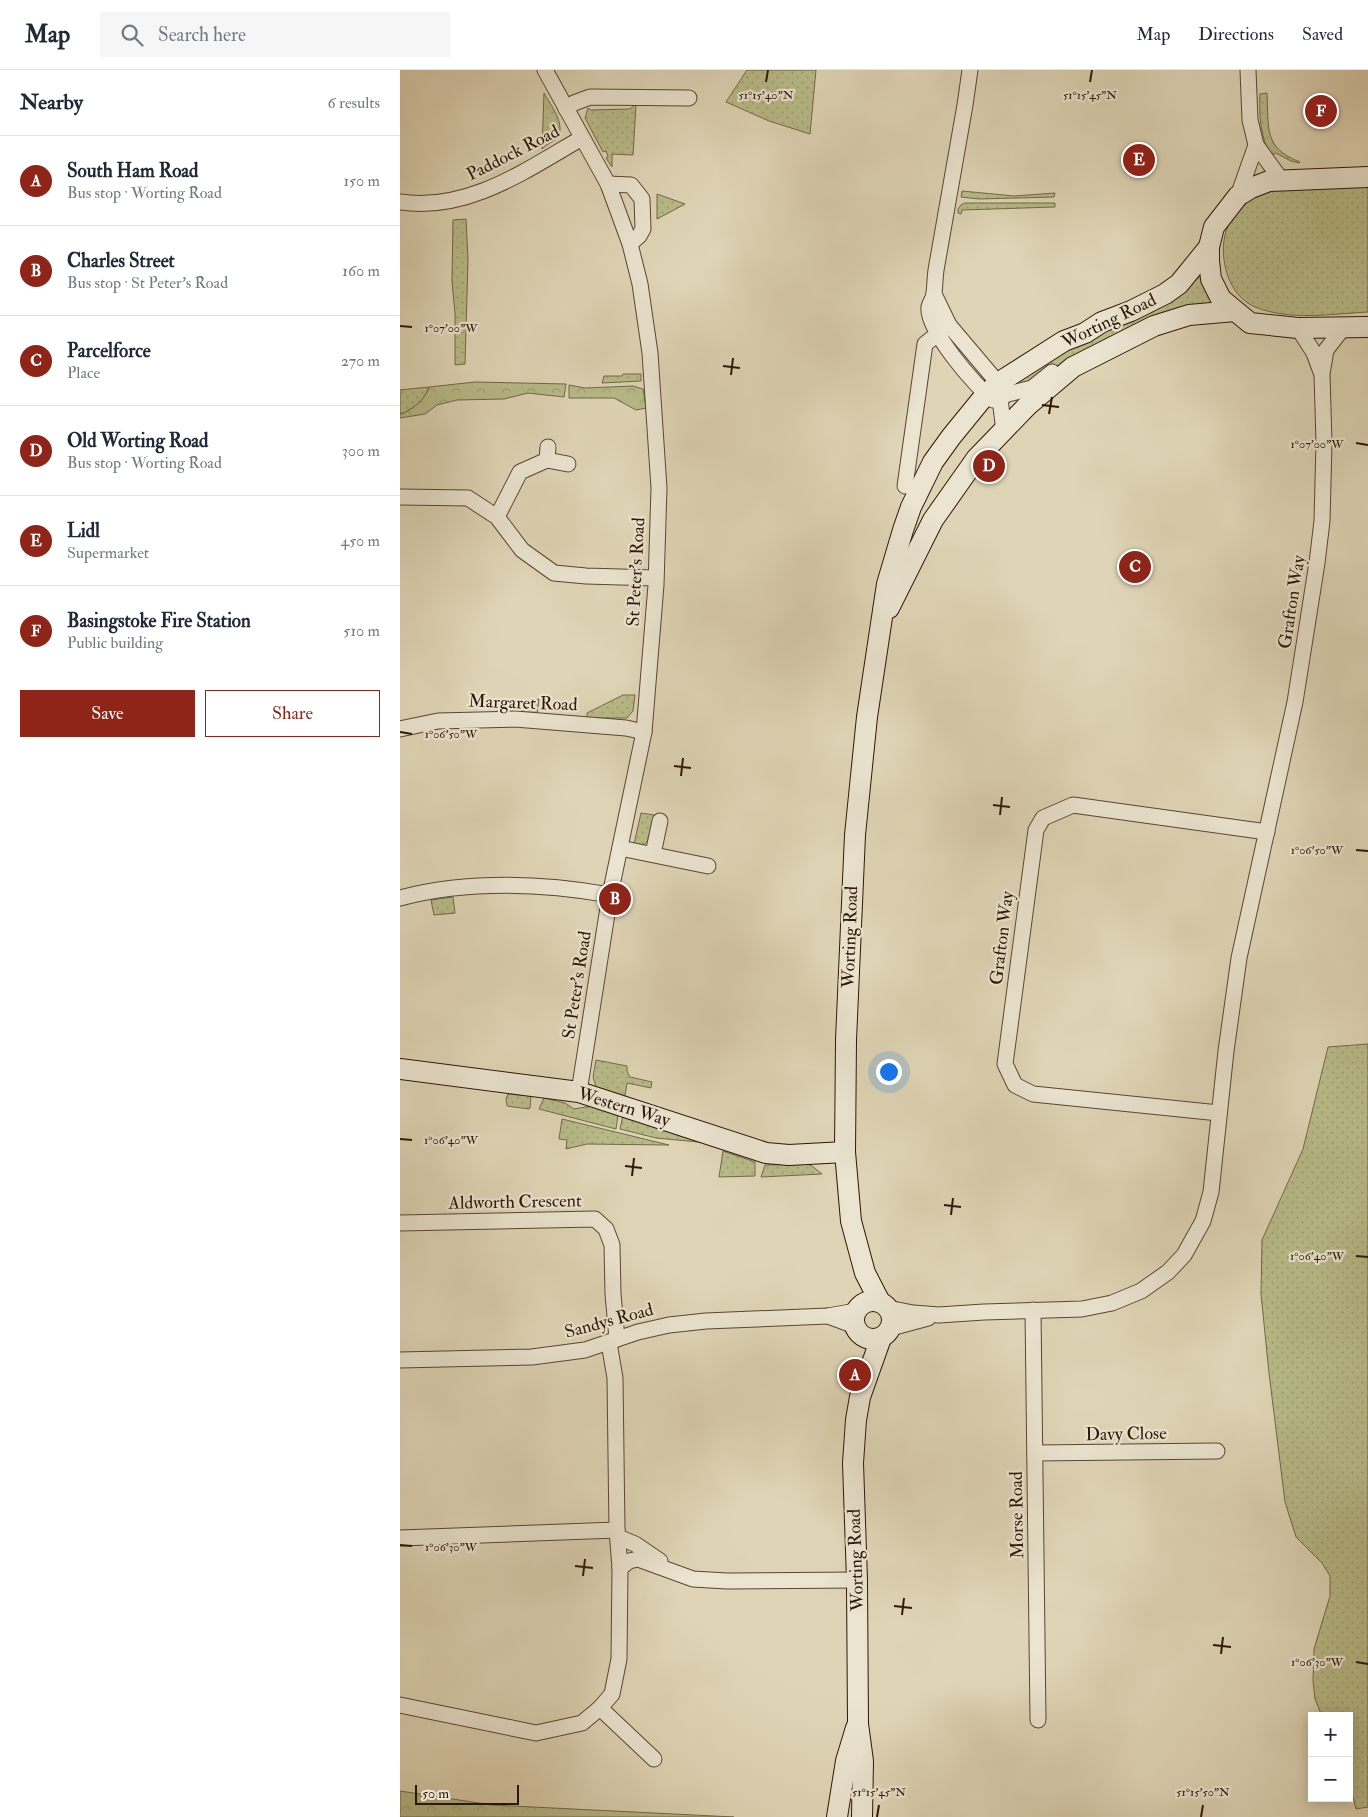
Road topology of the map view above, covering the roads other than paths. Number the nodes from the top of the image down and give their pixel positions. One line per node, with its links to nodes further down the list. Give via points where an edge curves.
1 (545, 70): 5 (street, St Peter's Road)
2 (970, 70): 19 (street, via 936,270 934,294)
3 (1248, 70): 7 (street, via 1250,120)
4 (690, 98): 5 (street, via 590,98)
5 (566, 109): 6 (street, St Peter's Road)
6 (582, 138): 10 (street, St Peter's Road); 12 (street, Paddock Road, via 484,192 433,203)
7 (1256, 145): 9 (street); 11 (street)
8 (1364, 175): 9 (street)
9 (1282, 181): 11 (street, via 1269,181)
10 (608, 184): 13 (street, St Peter's Road); 13 (street, via 631,185 642,199 643,229)
11 (1238, 196): 14 (street, via 1214,227)
12 (400, 202)
13 (630, 244): 28 (street, St Peter's Road, via 640,284 653,383 659,488)
14 (1209, 247): 15 (street, via 1211,279 1221,299); 22 (street, Worting Road, via 1179,284 1165,294 1064,341)
15 (1235, 311): 18 (street, via 1250,323); 20 (street, Worting Road, via 1188,315 1154,326)
16 (1344, 327): 17 (street); 18 (street); 21 (street, Grafton Way, via 1326,350)
17 (1368, 327)
18 (1298, 328): 21 (street, Grafton Way, via 1314,353)
19 (944, 329): 22 (street, via 968,376); 25 (street, via 926,344)
20 (1073, 367): 22 (street, Worting Road, via 1056,369 1032,388 1008,394); 23 (street, Worting Road)
21 (1322, 374): 33 (street, Grafton Way, via 1322,521 1317,563 1295,702)
22 (994, 392): 23 (street, via 1004,423); 29 (street, Worting Road, via 938,455 911,507 887,584)
23 (1003, 431): 29 (street, Worting Road, via 976,459 942,507)
24 (568, 464): 27 (street, via 547,453 520,472)
25 (905, 486)
26 (400, 497): 27 (street, via 468,498)
27 (497, 517): 28 (street, via 522,550 554,573)
28 (655, 578): 31 (street, St Peter's Road)
29 (882, 623): 42 (street, Worting Road, via 867,717 855,836 846,1040)
30 (400, 728): 31 (street, Margaret Road, via 438,721 515,719 600,725)
31 (644, 732): 34 (street, St Peter's Road)
32 (660, 821): 35 (street)
33 (1267, 832): 41 (street, Grafton Way, via 1239,958); 41 (street, Grafton Way, via 1073,805 1043,818 1036,830 1005,1064 1015,1085 1033,1094)
34 (620, 848): 35 (street); 37 (street, St Peter's Road)
35 (653, 854): 36 (street)
36 (708, 866)
37 (610, 895): 38 (street, via 526,885 457,888); 40 (street, St Peter's Road)
38 (400, 898)
39 (400, 1069): 40 (street, Western Way)
40 (579, 1092): 42 (street, Western Way, via 766,1153)
41 (1219, 1113): 44 (street, Grafton Way, via 1211,1192 1203,1221 1184,1255 1168,1272 1141,1291 1112,1303 1082,1309)
42 (845, 1152): 45 (street, Worting Road, via 851,1221 860,1252 854,1275)
43 (400, 1223): 48 (street, Aldworth Crescent, via 595,1219 606,1229 612,1245)
44 (1032, 1310): 46 (street, Grafton Way); 52 (street, Morse Road)
45 (867, 1315): 46 (street, Grafton Way); 47 (street, via 892,1321); 47 (street, via 874,1340); 48 (street, Sandys Road, via 669,1325); 50 (street, Worting Road)
46 (939, 1315): 47 (street, Grafton Way)
47 (886, 1333): 50 (street, Worting Road)
48 (613, 1341): 49 (street, Sandys Road, via 585,1350 532,1357); 53 (street)
49 (400, 1360)
50 (860, 1397): 57 (street, Worting Road, via 853,1462)
51 (1217, 1451): 52 (street, Davy Close)
52 (1035, 1454): 60 (street, Morse Road)
53 (618, 1533): 54 (street); 55 (street); 56 (street)
54 (400, 1538)
55 (620, 1568): 56 (street, via 628,1561 638,1559); 59 (street, via 619,1659 612,1694)
56 (672, 1570): 57 (street, via 694,1579 727,1581)
57 (857, 1580): 61 (street, Worting Road)
58 (400, 1705): 59 (street, via 536,1733 582,1723)
59 (600, 1708): 62 (street)
60 (1038, 1720)
61 (858, 1724): 63 (street, Worting Road, via 846,1761); 64 (street, Worting Road, via 863,1761)
62 (656, 1761)
63 (837, 1817)
64 (862, 1817)

